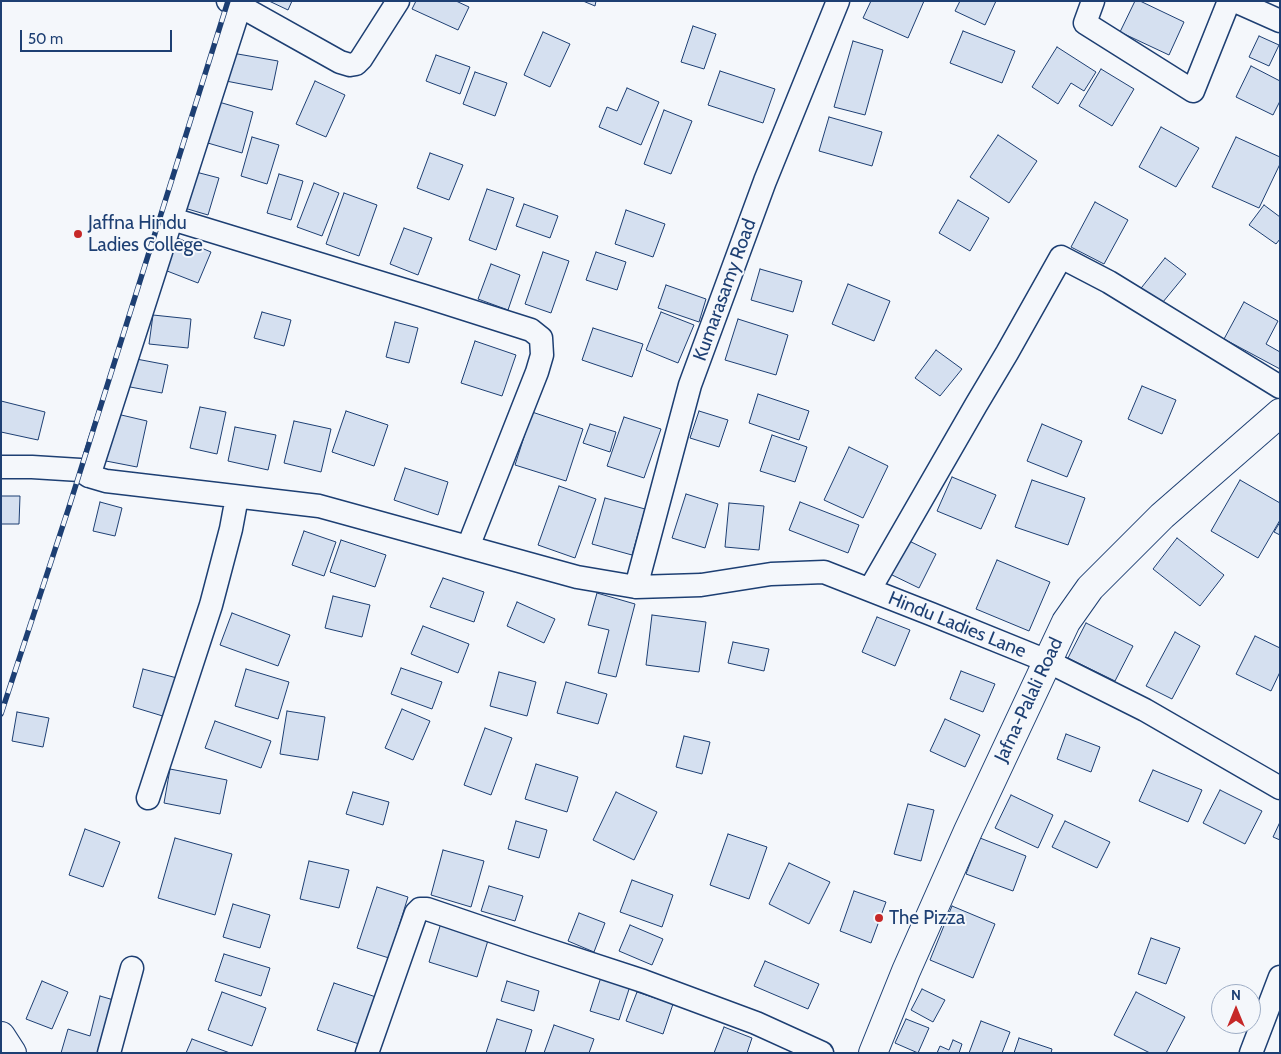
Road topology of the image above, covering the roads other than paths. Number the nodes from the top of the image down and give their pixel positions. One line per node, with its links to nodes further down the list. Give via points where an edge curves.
1 (398, 1): 6 (street, via 361,59 350,65)
2 (838, 1): 15 (street, Kumarasamy Road, via 765,181 690,385)
3 (1093, 1): 4 (street, via 1084,23 1193,91)
4 (1229, 1)
5 (1235, 1): 7 (street)
6 (237, 3): 8 (street)
7 (1280, 21)
8 (172, 219): 12 (street); 14 (street, via 531,330 541,338 542,354 537,372)
9 (1280, 387): 16 (street, via 1109,282 1061,257)
10 (1280, 413): 17 (main road, Jafna-Palali Road, via 1162,516 1090,588 1066,622)
11 (1, 467): 12 (street, Hindu Ladies Lane, via 80,470)
12 (89, 476): 13 (street, Hindu Ladies Lane, via 106,482)
13 (238, 497): 14 (street, Hindu Ladies Lane, via 319,506); 19 (street, via 211,605)
14 (468, 548): 15 (street, Hindu Ladies Lane, via 577,576)
15 (636, 587): 16 (street, Hindu Ladies Lane, via 701,585 770,574 824,572)
16 (870, 589): 17 (street, Hindu Ladies Lane)
17 (1047, 661): 18 (street, Hindu Ladies Lane, via 1145,710); 27 (main road, Jafna-Palali Road)
18 (1280, 788)
19 (148, 798)
20 (132, 968): 24 (street)
21 (1280, 977): 28 (street)
22 (1, 1036): 23 (main road)
23 (12, 1053)
24 (109, 1053)
25 (367, 1053): 26 (street, via 420,909 642,981 756,1023)
26 (822, 1053)
27 (872, 1053)
28 (1251, 1053)

